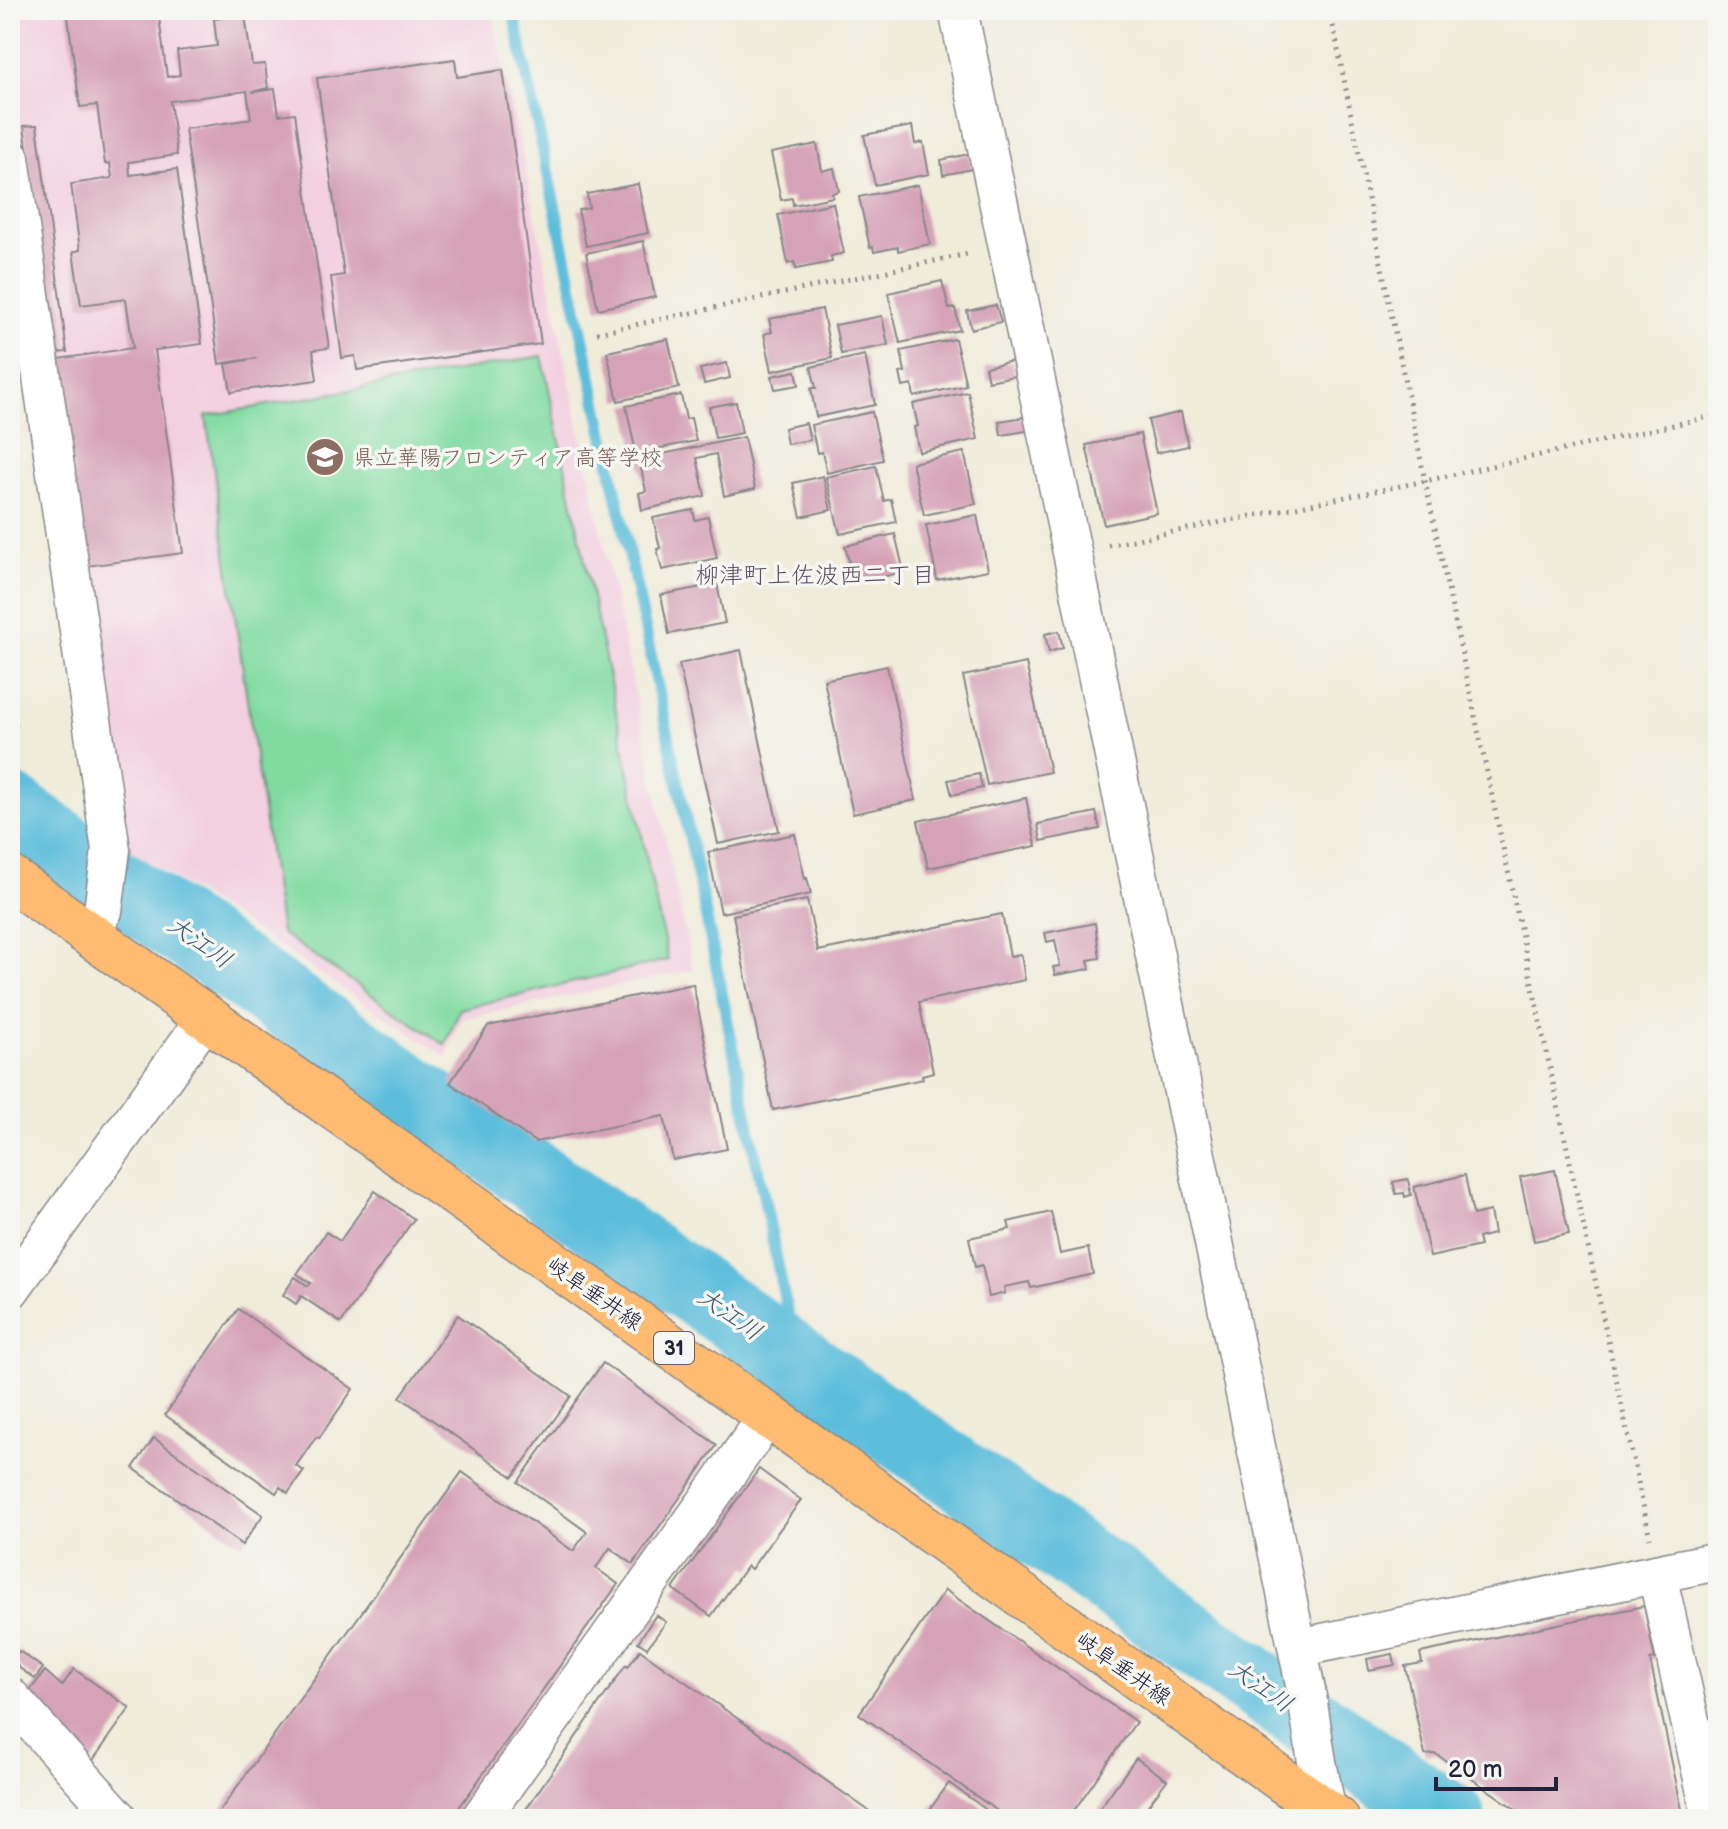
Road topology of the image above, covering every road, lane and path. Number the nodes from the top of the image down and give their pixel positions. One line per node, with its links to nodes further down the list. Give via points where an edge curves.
1 (958, 10): 4 (street)
2 (1330, 10): 7 (path)
3 (10, 158): 10 (street, via 111,850)
4 (1007, 245): 5 (path); 8 (street)
5 (597, 333)
6 (1718, 415): 7 (path)
7 (1425, 481): 8 (path); 15 (path)
8 (1072, 552): 16 (street)
9 (10, 878): 10 (main road, 岐阜垂井線 / 31)
10 (96, 923): 11 (main road, 岐阜垂井線 / 31)
11 (207, 1017): 12 (street); 13 (main road, 岐阜垂井線 / 31)
12 (10, 1290)
13 (768, 1416): 18 (main road, 岐阜垂井線 / 31); 20 (street)
14 (1718, 1561): 15 (street)
15 (1657, 1574): 16 (street); 21 (street)
16 (1298, 1648): 18 (street)
17 (10, 1697): 19 (street)
18 (1329, 1817)
19 (119, 1819)
20 (480, 1819)
21 (1712, 1819)

